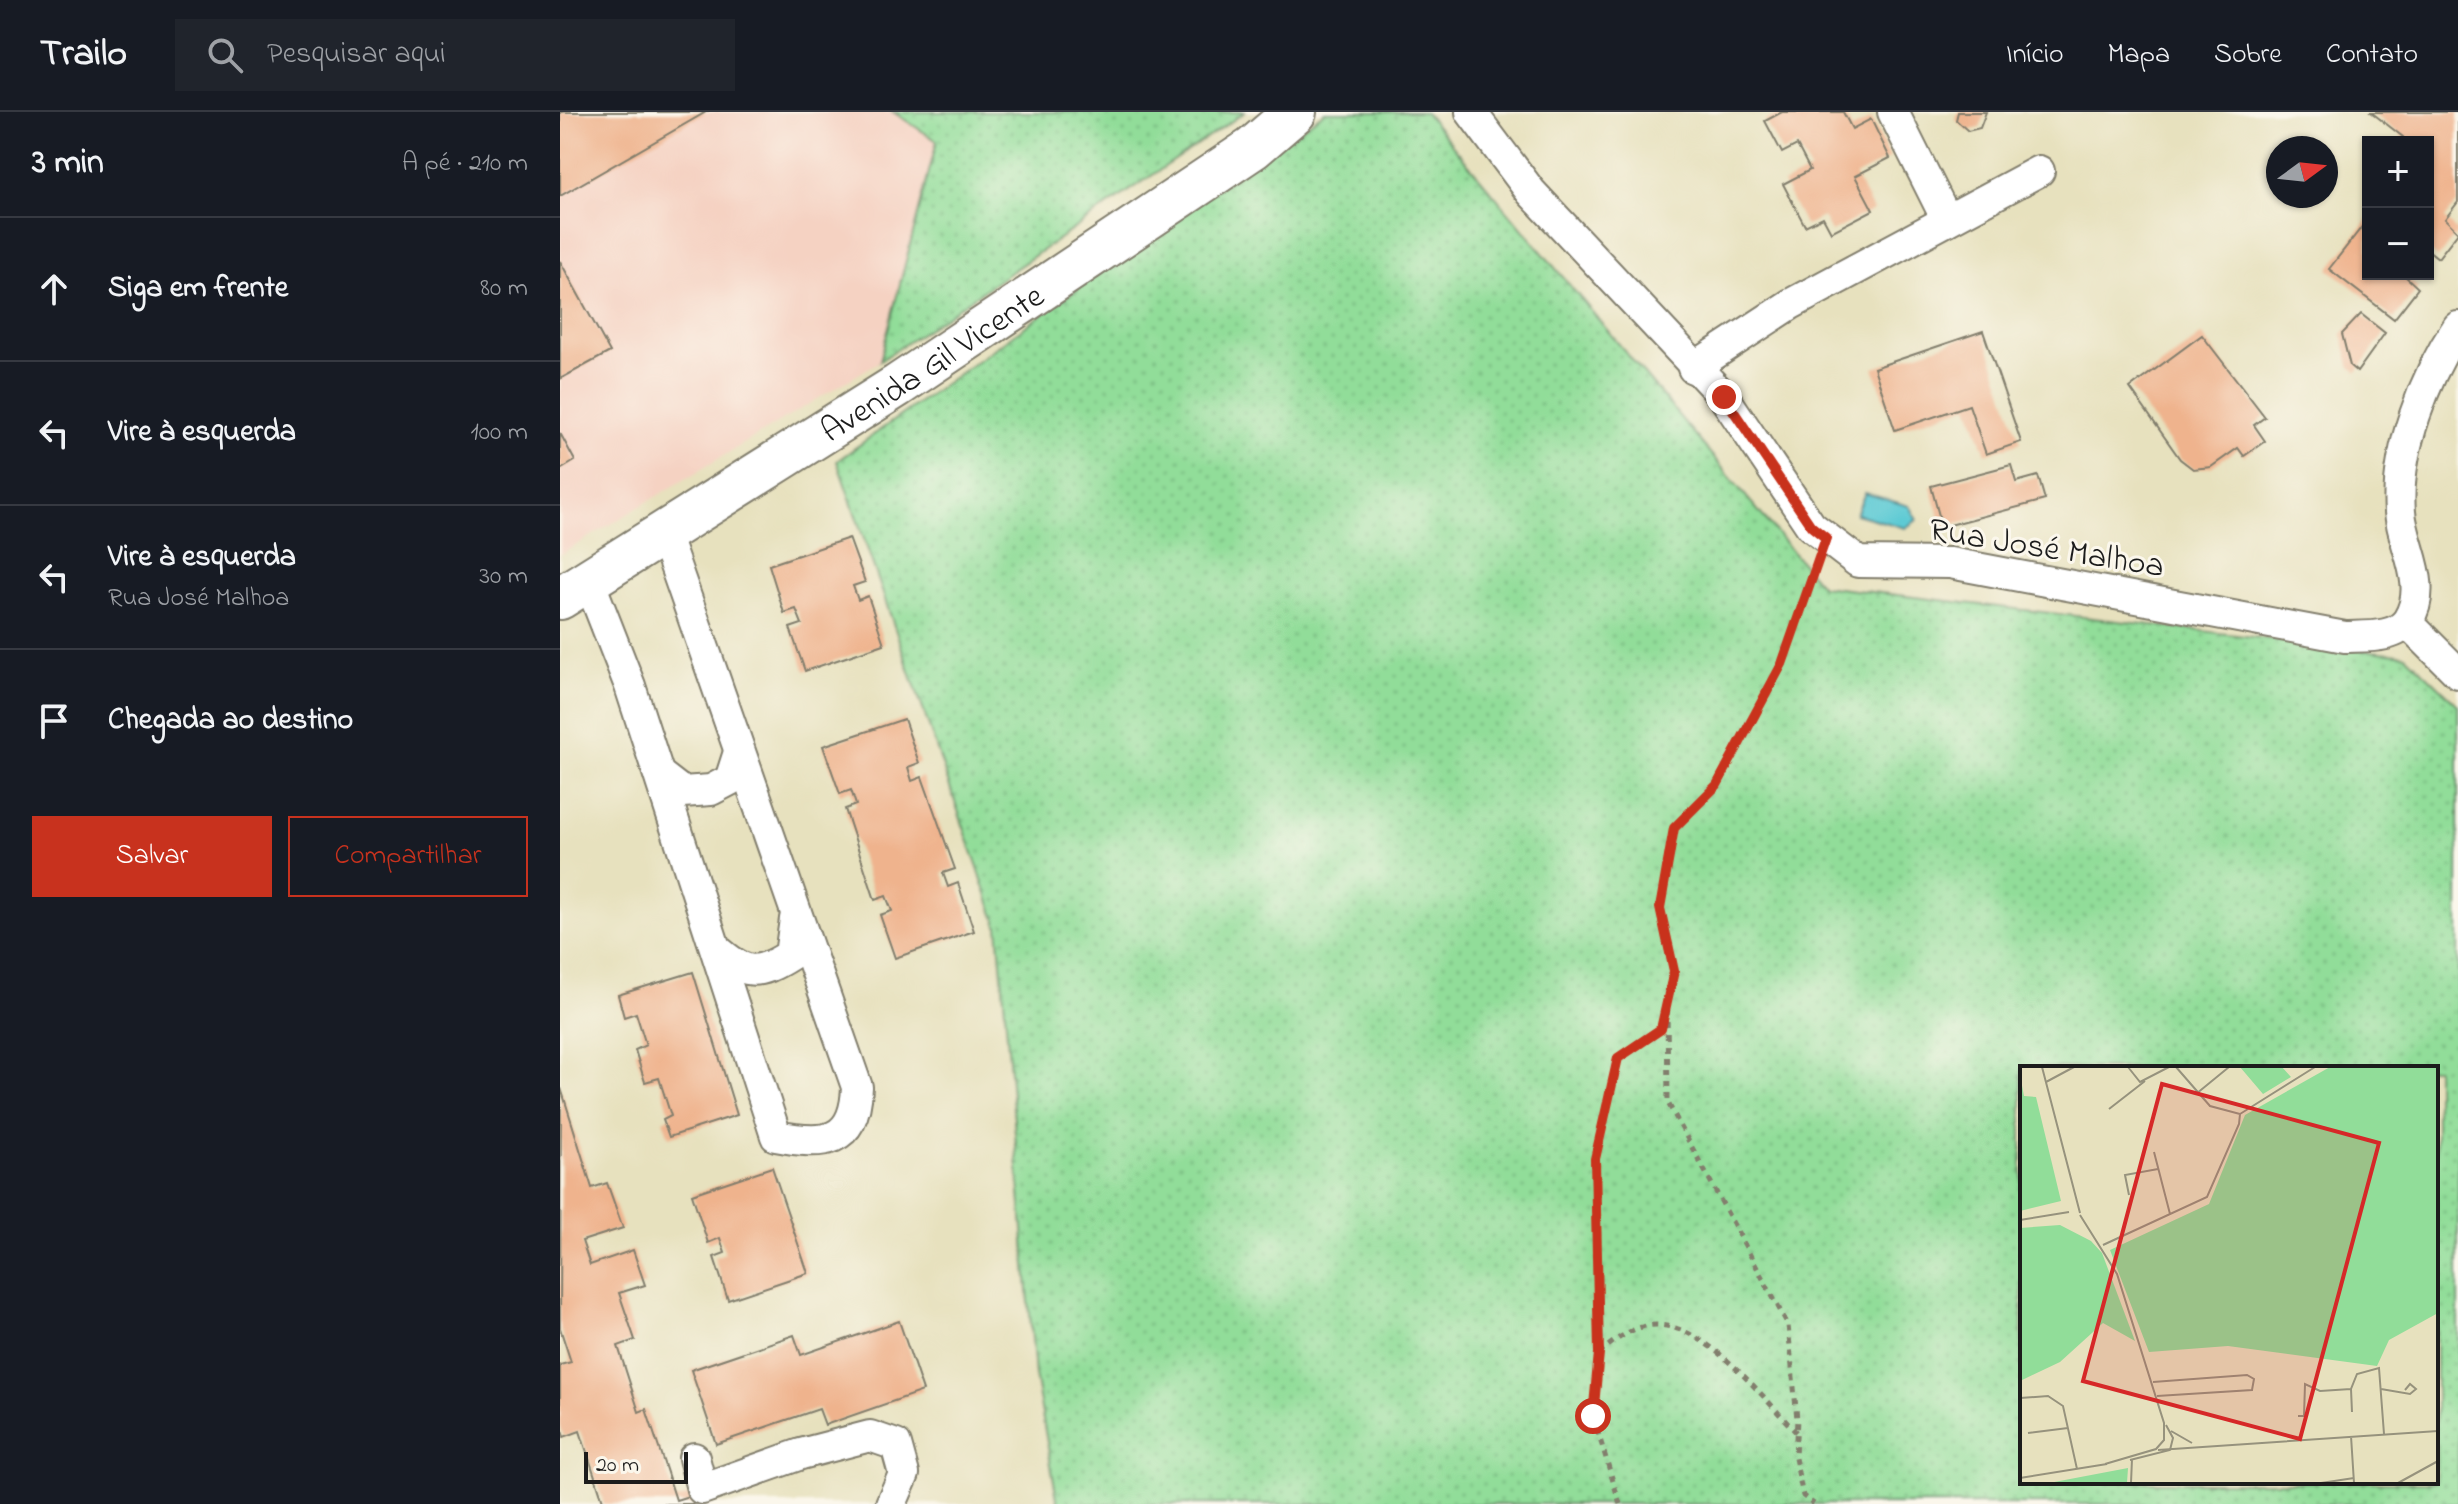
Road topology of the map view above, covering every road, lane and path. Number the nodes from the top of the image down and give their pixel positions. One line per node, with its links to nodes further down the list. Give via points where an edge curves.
1 (1295, 112): 8 (street, Avenida Gil Vicente, via 1253,148)
2 (1471, 112): 7 (street, Rua José Malhoa, via 1531,192)
3 (1893, 112): 5 (street)
4 (2039, 171): 5 (street)
5 (1947, 220): 7 (street, via 1791,304)
6 (2457, 330): 11 (street, via 2407,432 2399,512 2417,594)
7 (1693, 368): 9 (street, Rua José Malhoa, via 1724,397 1811,526)
8 (664, 534): 10 (street, Avenida Gil Vicente); 13 (street)
9 (1826, 538): 11 (street, Rua José Malhoa, via 1858,562 1950,563 2345,637 2384,635); 17 (path, via 1782,664 1717,785 1674,828 1660,908 1674,971)
10 (574, 590): 14 (street, via 630,686)
11 (2407, 622): 12 (street)
12 (2458, 673)
13 (739, 752): 14 (street, via 730,780 711,790 682,792); 15 (street)
14 (660, 775): 16 (street)
15 (796, 916): 16 (street, via 790,955 766,970 738,968); 16 (street, via 857,1087 856,1109 842,1133 814,1143 776,1136)
16 (716, 949)
17 (1667, 1000): 18 (path, via 1661,1029 1618,1058 1595,1159); 19 (path, via 1668,1103 1788,1325)
18 (1599, 1353): 19 (path, via 1643,1326 1667,1325 1698,1337); 22 (path, via 1593,1416)
19 (1796, 1433): 23 (path, via 1803,1496)
20 (694, 1458): 21 (street, via 702,1489 870,1436 896,1445 904,1474)
21 (891, 1504)
22 (1620, 1504)
23 (1814, 1504)

